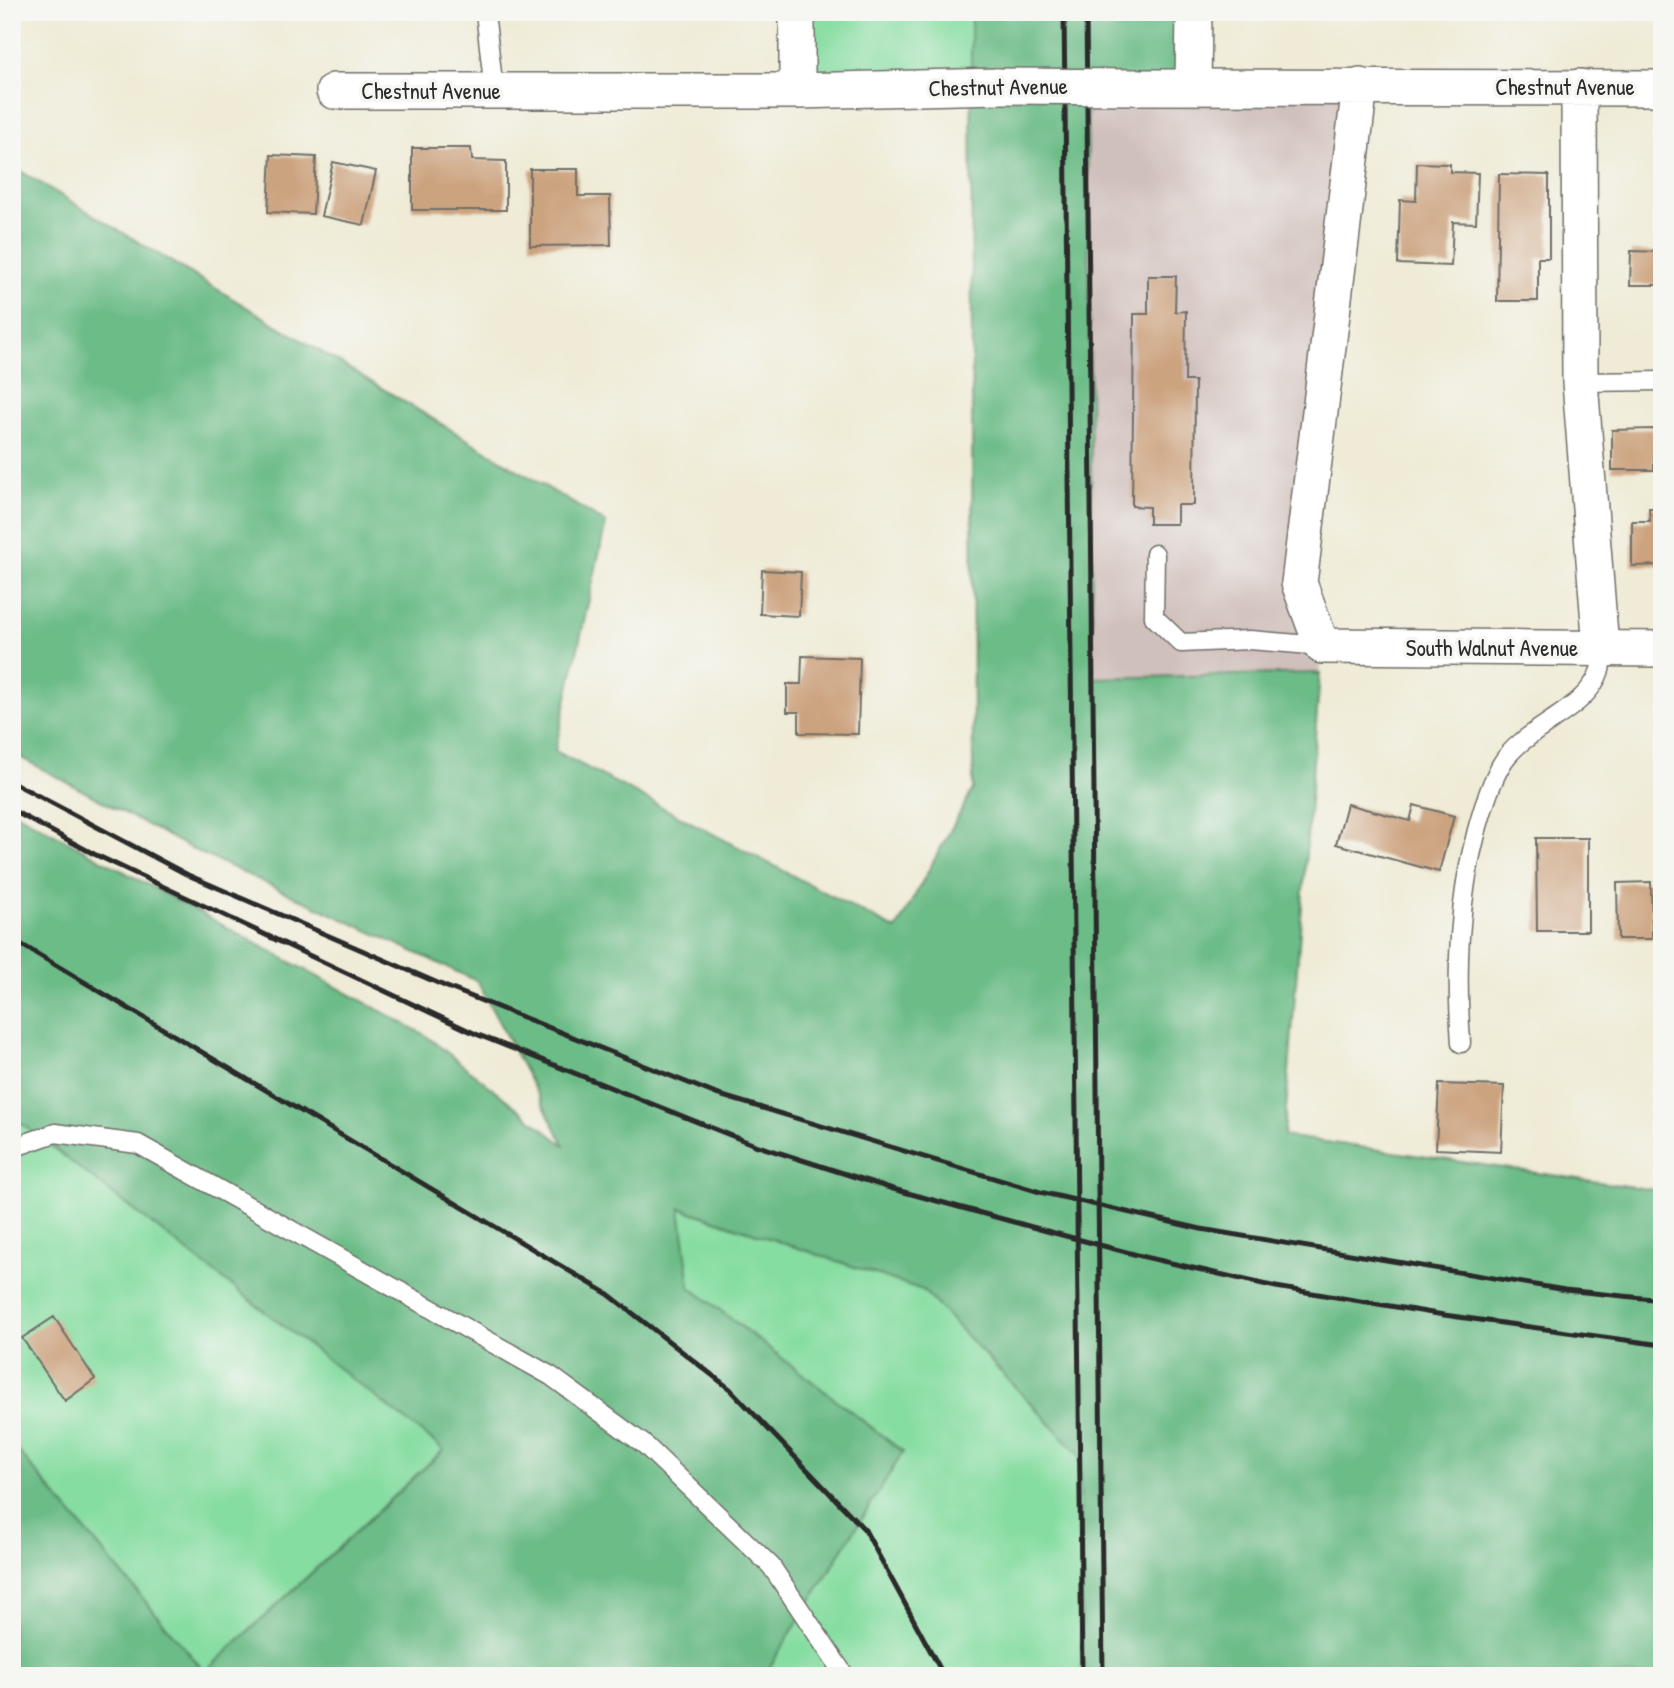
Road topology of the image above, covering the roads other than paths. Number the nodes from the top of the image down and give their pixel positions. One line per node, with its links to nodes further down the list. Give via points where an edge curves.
1 (485, 12): 9 (lane)
2 (797, 12): 10 (street)
3 (1194, 12): 5 (street)
4 (1360, 86): 5 (street, Chestnut Avenue); 6 (street, Chestnut Avenue); 14 (street, via 1299,583)
5 (1193, 87): 10 (street, Chestnut Avenue, bridge)
6 (1579, 87): 7 (street, Chestnut Avenue); 12 (street)
7 (1662, 88)
8 (334, 91): 9 (street, Chestnut Avenue)
9 (494, 91): 10 (street, Chestnut Avenue)
10 (797, 91)
11 (1662, 381): 12 (lane)
12 (1580, 382): 15 (street)
13 (1155, 554): 14 (lane, via 1154,618 1181,643 1250,640)
14 (1322, 646): 15 (street, South Walnut Avenue)
15 (1601, 648): 16 (street, South Walnut Avenue); 17 (lane, via 1601,668 1592,688 1524,740 1502,763 1483,808 1460,919)
16 (1662, 649)
17 (1461, 1043)
18 (12, 1149): 19 (lane, via 55,1133 138,1144 551,1376 645,1445 771,1566)
19 (845, 1676)

